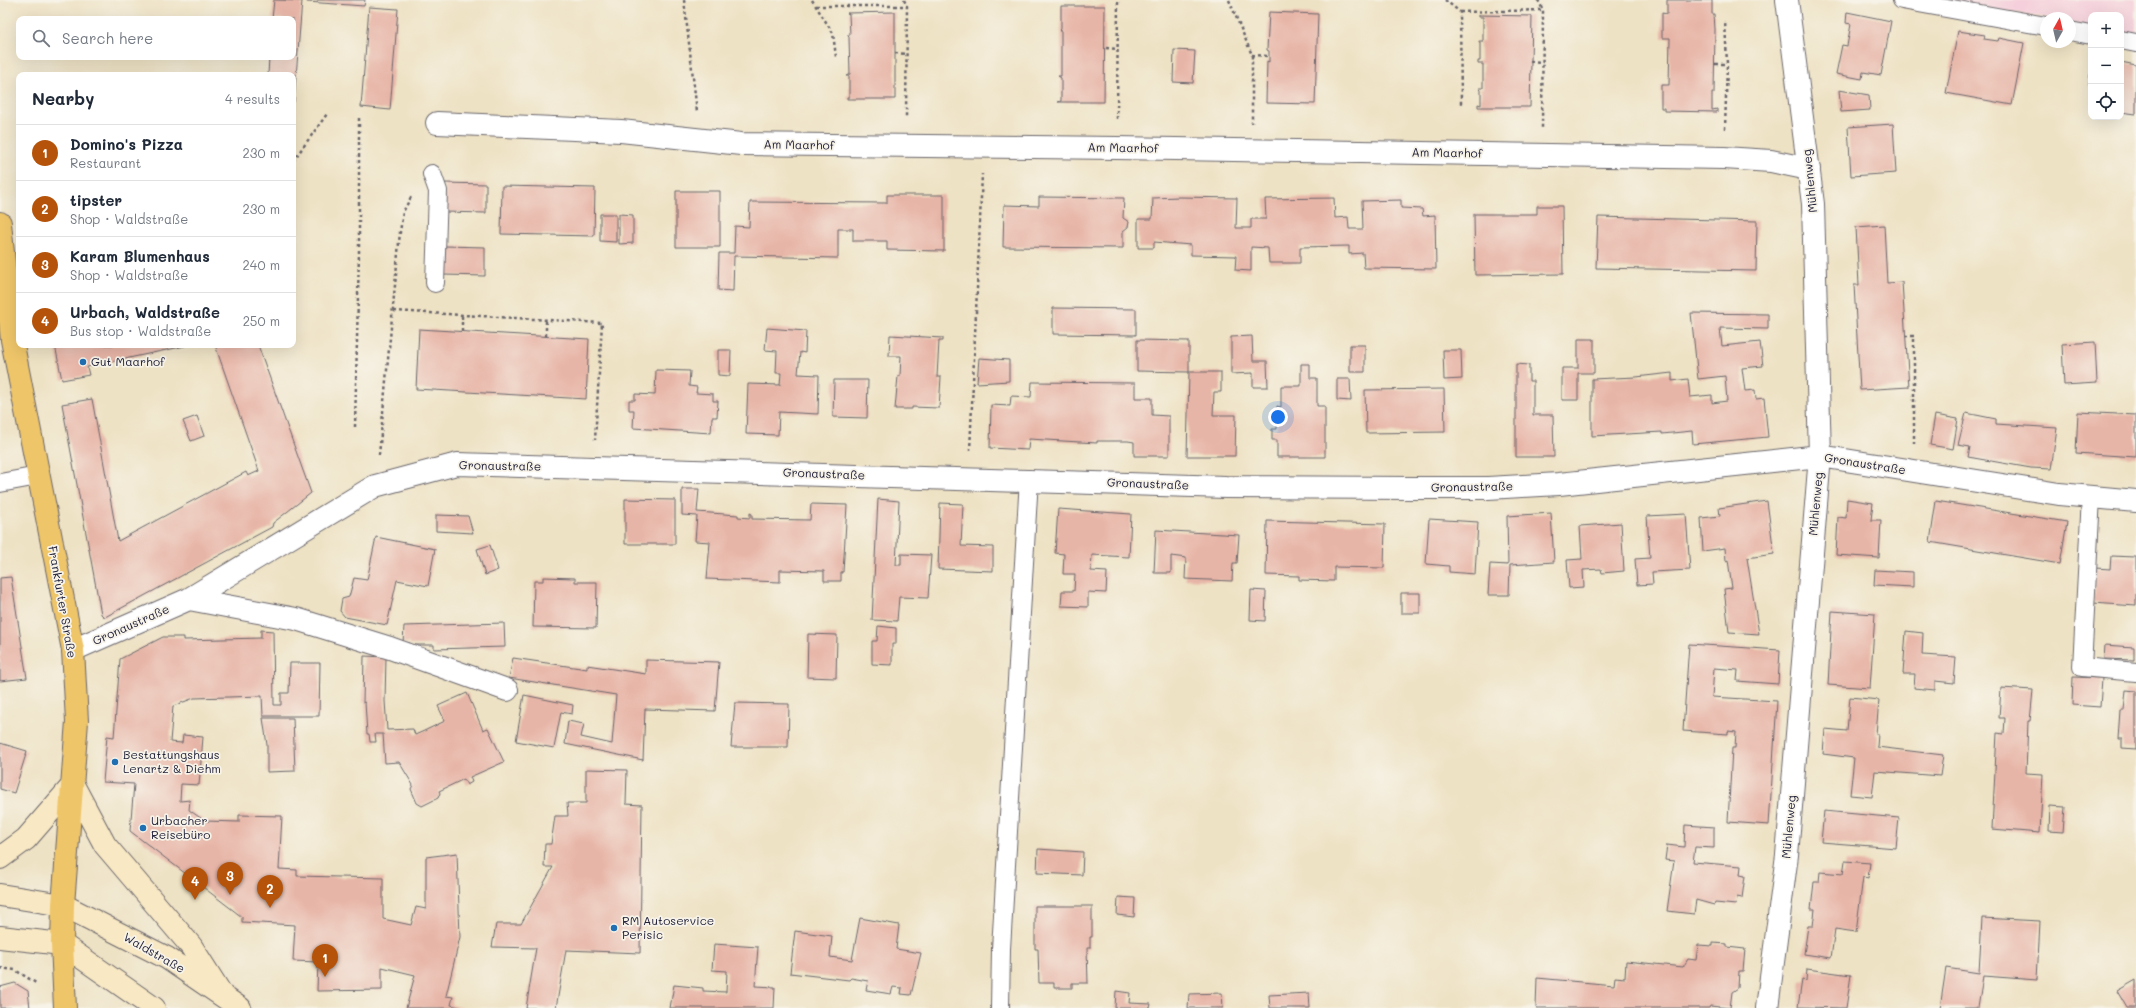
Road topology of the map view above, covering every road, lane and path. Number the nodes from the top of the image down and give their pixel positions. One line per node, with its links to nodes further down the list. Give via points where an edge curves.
1 (684, 0): 35 (path, via 697,107)
2 (812, 0): 10 (path)
3 (904, 0): 11 (path)
4 (1118, 0): 21 (path)
5 (1229, 0): 24 (path)
6 (1445, 0): 13 (path)
7 (1538, 0): 12 (path)
8 (1787, 0): 43 (street, Mühlenweg)
9 (1902, 0): 15 (lane)
10 (816, 6): 11 (path); 26 (path, via 833,33)
11 (907, 6): 23 (path)
12 (1543, 10): 13 (path); 28 (path)
13 (1460, 12): 31 (path)
14 (1725, 21): 30 (path)
15 (2040, 25)
16 (2076, 32): 17 (lane)
17 (2088, 34)
18 (2124, 41): 19 (lane)
19 (2136, 43)
20 (1106, 48): 21 (path)
21 (1118, 49): 38 (path)
22 (895, 53): 23 (path)
23 (906, 54): 36 (path)
24 (1252, 55): 25 (path); 39 (path)
25 (1269, 56)
26 (836, 57)
27 (1530, 61): 28 (path)
28 (1543, 62): 40 (path)
29 (1715, 64): 30 (path)
30 (1727, 64): 42 (path)
31 (1461, 104)
32 (327, 114): 41 (path)
33 (359, 117): 54 (path)
34 (437, 123): 35 (street, Am Maarhof, via 621,131)
35 (696, 138): 36 (street, Am Maarhof, via 741,144)
36 (905, 147): 37 (street, Am Maarhof)
37 (983, 148): 38 (street, Am Maarhof); 59 (path)
38 (1117, 148): 39 (street, Am Maarhof)
39 (1252, 151): 40 (street, Am Maarhof)
40 (1541, 154): 42 (street, Am Maarhof)
41 (296, 157)
42 (1724, 158): 43 (street, Am Maarhof, via 1771,161)
43 (1809, 169): 55 (street, Mühlenweg, via 1813,204)
44 (432, 174): 46 (lane, via 438,191); 47 (path, via 415,188 403,212)
45 (0, 223): 53 (main road, Frankfurter Straße)
46 (436, 283)
47 (394, 310): 48 (path); 62 (path)
48 (462, 315): 49 (path); 50 (path)
49 (546, 320): 51 (path); 56 (path, via 602,323)
50 (462, 331)
51 (546, 336)
52 (1905, 336): 57 (path, via 1914,336)
53 (6, 340): 58 (main road, Frankfurter Straße)
54 (355, 427)
55 (1820, 456): 57 (street, Gronaustraße); 60 (street, Gronaustraße, via 1558,484 1488,488 1226,487); 80 (street, Mühlenweg, via 1787,855)
56 (593, 467): 59 (street, Gronaustraße); 62 (street, Gronaustraße, via 457,464)
57 (1914, 471): 63 (street, Gronaustraße)
58 (38, 476): 61 (lane); 66 (main road, Frankfurter Straße)
59 (969, 478): 60 (street, Gronaustraße)
60 (1029, 479): 79 (lane, via 1001,949)
61 (0, 483)
62 (376, 486): 65 (street, Gronaustraße)
63 (2091, 497): 64 (street, Gronaustraße); 67 (lane, via 2082,667)
64 (2136, 501)
65 (189, 599): 66 (street, Gronaustraße); 68 (street, via 296,618)
66 (73, 650): 69 (main road, Frankfurter Straße, via 77,721)
67 (2136, 672)
68 (507, 690)
69 (73, 785): 70 (main road, via 26,839); 72 (main road, Frankfurter Straße); 75 (main road, via 105,845 191,946)
70 (0, 858)
71 (0, 895): 72 (main road, Waldstraße)
72 (63, 905): 74 (main road, Frankfurter Straße); 75 (main road, Waldstraße, via 148,948)
73 (0, 937): 74 (main road)
74 (62, 944): 76 (main road, Frankfurter Straße); 77 (main road)
75 (222, 995): 78 (main road, Waldstraße)
76 (65, 1008)
77 (154, 1008)
78 (240, 1008)
79 (1000, 1008)
80 (1767, 1008)

